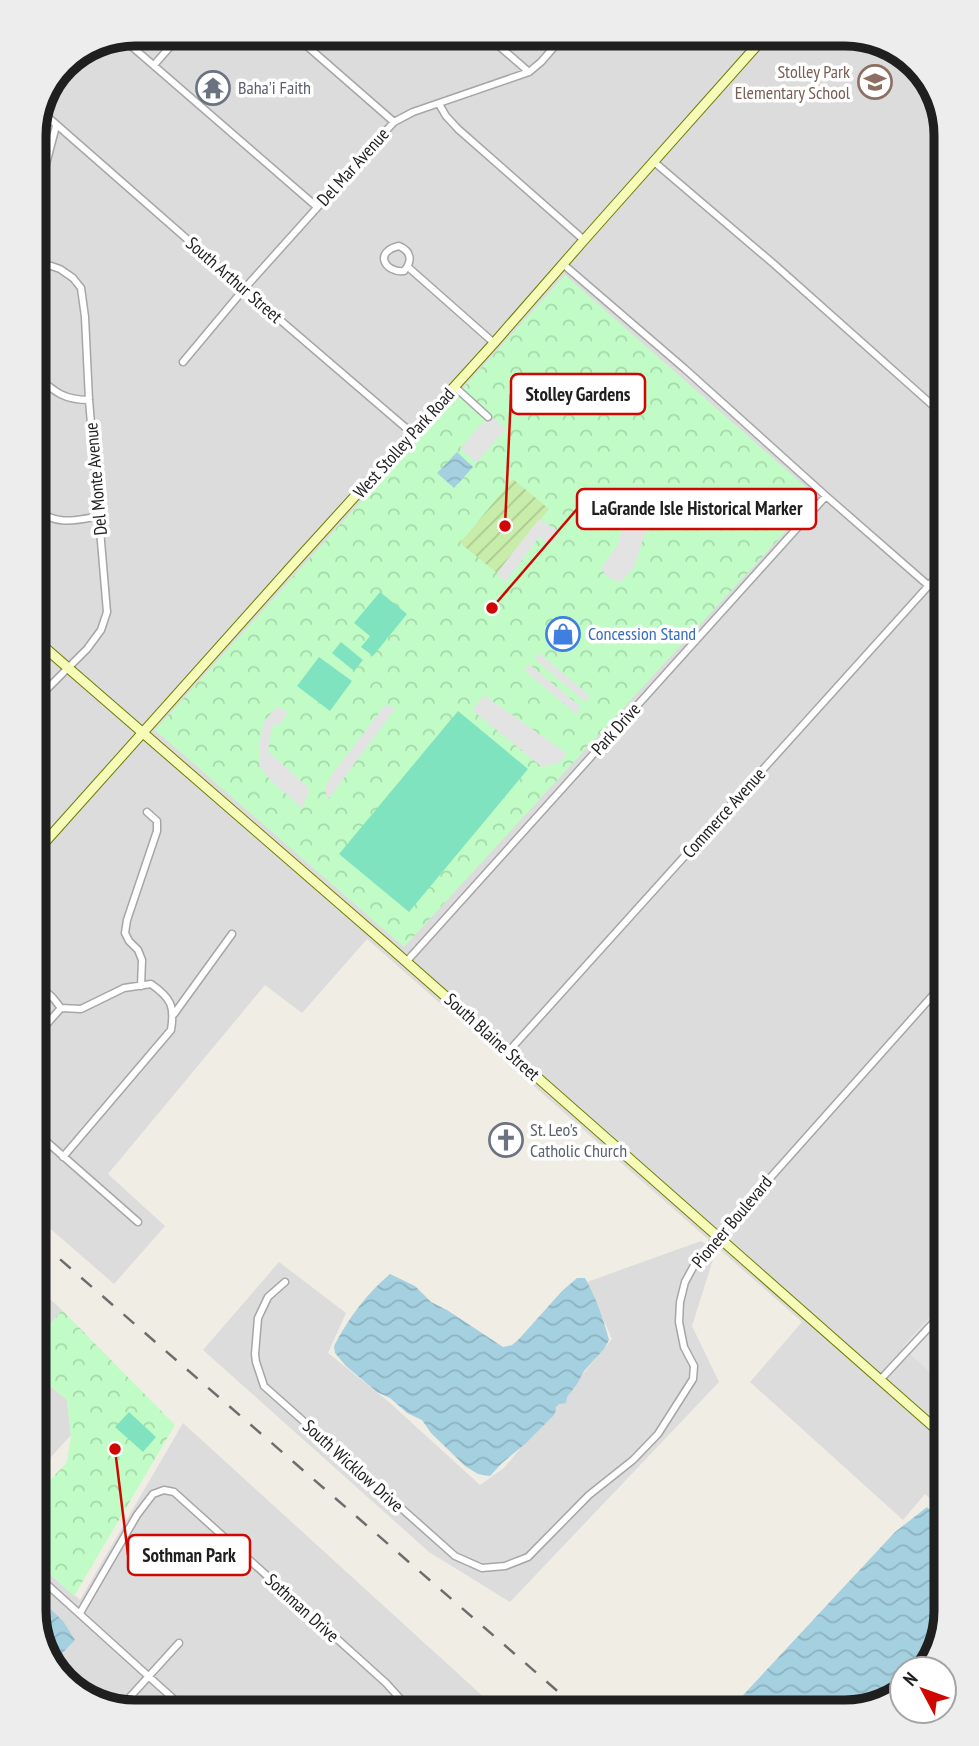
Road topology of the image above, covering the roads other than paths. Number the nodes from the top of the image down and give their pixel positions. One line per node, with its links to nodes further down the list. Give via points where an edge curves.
1 (132, 46): 7 (street)
2 (171, 46): 7 (street)
3 (307, 46): 11 (street)
4 (499, 46): 8 (street)
5 (555, 46): 8 (street, Del Mar Avenue)
6 (757, 46): 13 (street, West Stolley Park Road)
7 (155, 65): 15 (street)
8 (529, 72): 9 (street, Del Mar Avenue)
9 (439, 104): 11 (street, Del Mar Avenue); 16 (street, via 458,129)
10 (48, 118): 12 (street, South Arthur Street)
11 (394, 122): 15 (street, Del Mar Avenue)
12 (56, 126): 14 (street); 20 (street, South Arthur Street)
13 (653, 161): 16 (street, West Stolley Park Road); 26 (street)
14 (46, 165)
15 (317, 206): 20 (street, Del Mar Avenue)
16 (584, 240): 18 (street, West Stolley Park Road)
17 (46, 264): 25 (street, Del Monte Avenue, via 60,269 81,288)
18 (563, 264): 21 (street, West Stolley Park Road); 29 (street)
19 (408, 267): 19 (street, via 404,271 390,268 385,262 387,250 405,249 410,255); 21 (street)
20 (244, 289): 22 (street, Del Mar Avenue); 28 (street, South Arthur Street)
21 (494, 343): 24 (street, West Stolley Park Road)
22 (183, 362)
23 (46, 384): 25 (street, via 62,396)
24 (455, 387): 27 (street); 28 (street, West Stolley Park Road)
25 (89, 400): 31 (street, Del Monte Avenue)
26 (934, 407)
27 (488, 417)
28 (413, 433): 37 (street, West Stolley Park Road)
29 (826, 496): 33 (street); 41 (street, Park Drive)
30 (46, 515): 31 (street, via 70,522)
31 (99, 516): 35 (street, Del Monte Avenue, via 107,612 102,630)
32 (934, 580): 33 (street, Commerce Avenue)
33 (929, 586): 48 (street, Commerce Avenue)
34 (46, 649): 35 (street, South Blaine Street)
35 (67, 667): 36 (street, Del Monte Avenue); 37 (street, South Blaine Street)
36 (46, 689)
37 (143, 733): 39 (street, West Stolley Park Road); 41 (street, South Blaine Street)
38 (147, 812): 42 (street, via 157,821 157,831 125,933 142,960)
39 (46, 841)
40 (232, 934): 46 (street)
41 (407, 962): 48 (street, South Blaine Street)
42 (141, 986): 45 (street, via 124,988 81,1009); 46 (street, via 151,984 161,991)
43 (46, 991): 45 (street)
44 (934, 994): 52 (street, Pioneer Boulevard)
45 (61, 1008): 47 (street)
46 (174, 1014): 50 (street, via 171,1030)
47 (46, 1025)
48 (509, 1052): 52 (street, South Blaine Street)
49 (46, 1142): 50 (street)
50 (63, 1157): 51 (street)
51 (138, 1222)
52 (716, 1236): 55 (street, South Blaine Street); 57 (street, Pioneer Boulevard, via 685,1282 680,1302 679,1322 694,1366 693,1379 658,1434)
53 (285, 1282): 57 (street, South Wicklow Drive, via 268,1297 258,1318 255,1354 264,1386 455,1556 482,1568 505,1566 528,1557)
54 (934, 1323): 55 (street)
55 (880, 1380): 56 (street, South Blaine Street)
56 (934, 1427)
57 (543, 1542)
58 (46, 1583): 59 (street)
59 (80, 1613): 61 (street); 64 (street, Sothman Drive, via 137,1515 153,1494 164,1490 174,1493)
60 (179, 1643): 61 (street)
61 (149, 1676): 62 (street); 63 (street)
62 (127, 1700)
63 (175, 1700)
64 (401, 1700)

